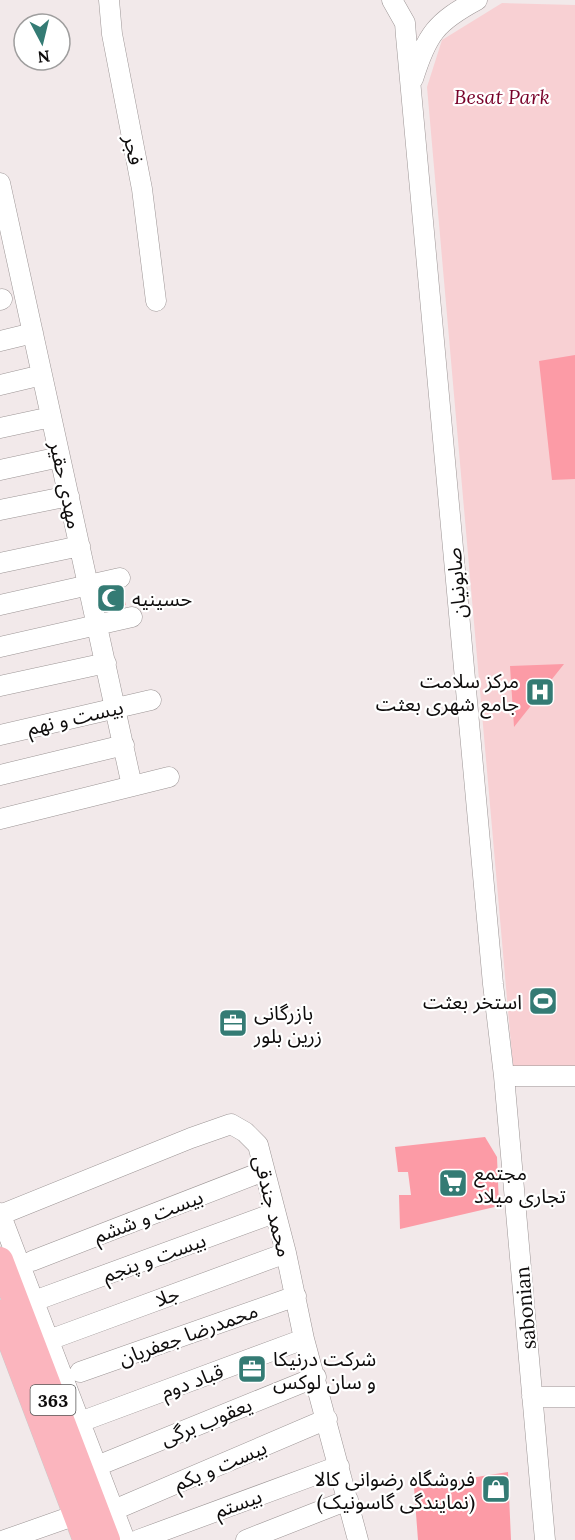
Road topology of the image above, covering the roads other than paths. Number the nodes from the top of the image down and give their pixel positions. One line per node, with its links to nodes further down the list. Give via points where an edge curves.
1 (109, 0): 6 (street, فجر, via 142,189)
2 (392, 0): 4 (street, صابونیان, via 405,23)
3 (477, 0): 4 (street, via 449,15 427,40)
4 (410, 90): 35 (street, صابونیان)
5 (0, 183): 7 (street, مهدی حقیر)
6 (156, 301)
7 (33, 333): 8 (street); 9 (street, مهدی حقیر)
8 (0, 341)
9 (42, 375): 10 (street); 11 (street, مهدی حقیر)
10 (0, 385)
11 (51, 417): 12 (street); 13 (street, مهدی حقیر)
12 (0, 428)
13 (60, 457): 14 (street); 15 (street, مهدی حقیر)
14 (0, 470)
15 (69, 496): 16 (street); 17 (street, مهدی حقیر)
16 (0, 510)
17 (80, 546): 18 (street); 20 (street, مهدی حقیر)
18 (0, 563)
19 (120, 578): 20 (street)
20 (88, 585): 21 (street); 23 (street, مهدی حقیر)
21 (0, 605)
22 (132, 617): 23 (street)
23 (97, 625): 24 (street); 25 (street, مهدی حقیر)
24 (0, 647)
25 (106, 663): 26 (street); 28 (street, مهدی حقیر)
26 (0, 686)
27 (151, 700): 28 (street, بیست و نهم)
28 (115, 707): 29 (street, بیست و نهم); 30 (street, مهدی حقیر)
29 (0, 735)
30 (124, 745): 31 (street); 33 (street, مهدی حقیر)
31 (0, 775)
32 (169, 777): 33 (street)
33 (132, 786): 34 (street)
34 (0, 819)
35 (504, 1076): 36 (street); 50 (street, sabonian)
36 (575, 1077)
37 (264, 1171): 38 (street, محمد جندقی); 39 (street, محمد جندقی, via 258,1145 231,1124); 42 (street, بیست و ششم)
38 (274, 1213): 40 (street, محمد جندقی); 44 (street, بیست و پنجم)
39 (0, 1214): 44 (street)
40 (286, 1253): 43 (street, محمد جندقی); 47 (street, جلا)
41 (0, 1260): 61 (main road, 363)
42 (32, 1261)
43 (296, 1296): 46 (street, محمد جندقی); 48 (street, محمدرضا جعفریان)
44 (34, 1301): 47 (street)
45 (0, 1313): 58 (main road)
46 (304, 1339): 49 (street, محمد جندقی); 53 (street, قباد دوم)
47 (49, 1340): 53 (street)
48 (80, 1372)
49 (316, 1377): 52 (street, محمد جندقی); 54 (street, یعقوب برگی)
50 (532, 1397): 51 (street); 66 (street, sabonian)
51 (575, 1397)
52 (327, 1419): 55 (street, محمد جندقی); 57 (street, بیست و یکم)
53 (80, 1422): 54 (street)
54 (97, 1466): 57 (street)
55 (339, 1466): 56 (street, محمد جندقی); 63 (street, بیستم)
56 (348, 1500): 64 (street); 65 (street, محمد جندقی)
57 (114, 1510): 62 (street)
58 (76, 1515): 59 (street); 60 (main road)
59 (5, 1540)
60 (86, 1540)
61 (107, 1540)
62 (125, 1540)
63 (138, 1540)
64 (246, 1540)
65 (358, 1540)
66 (545, 1540)

